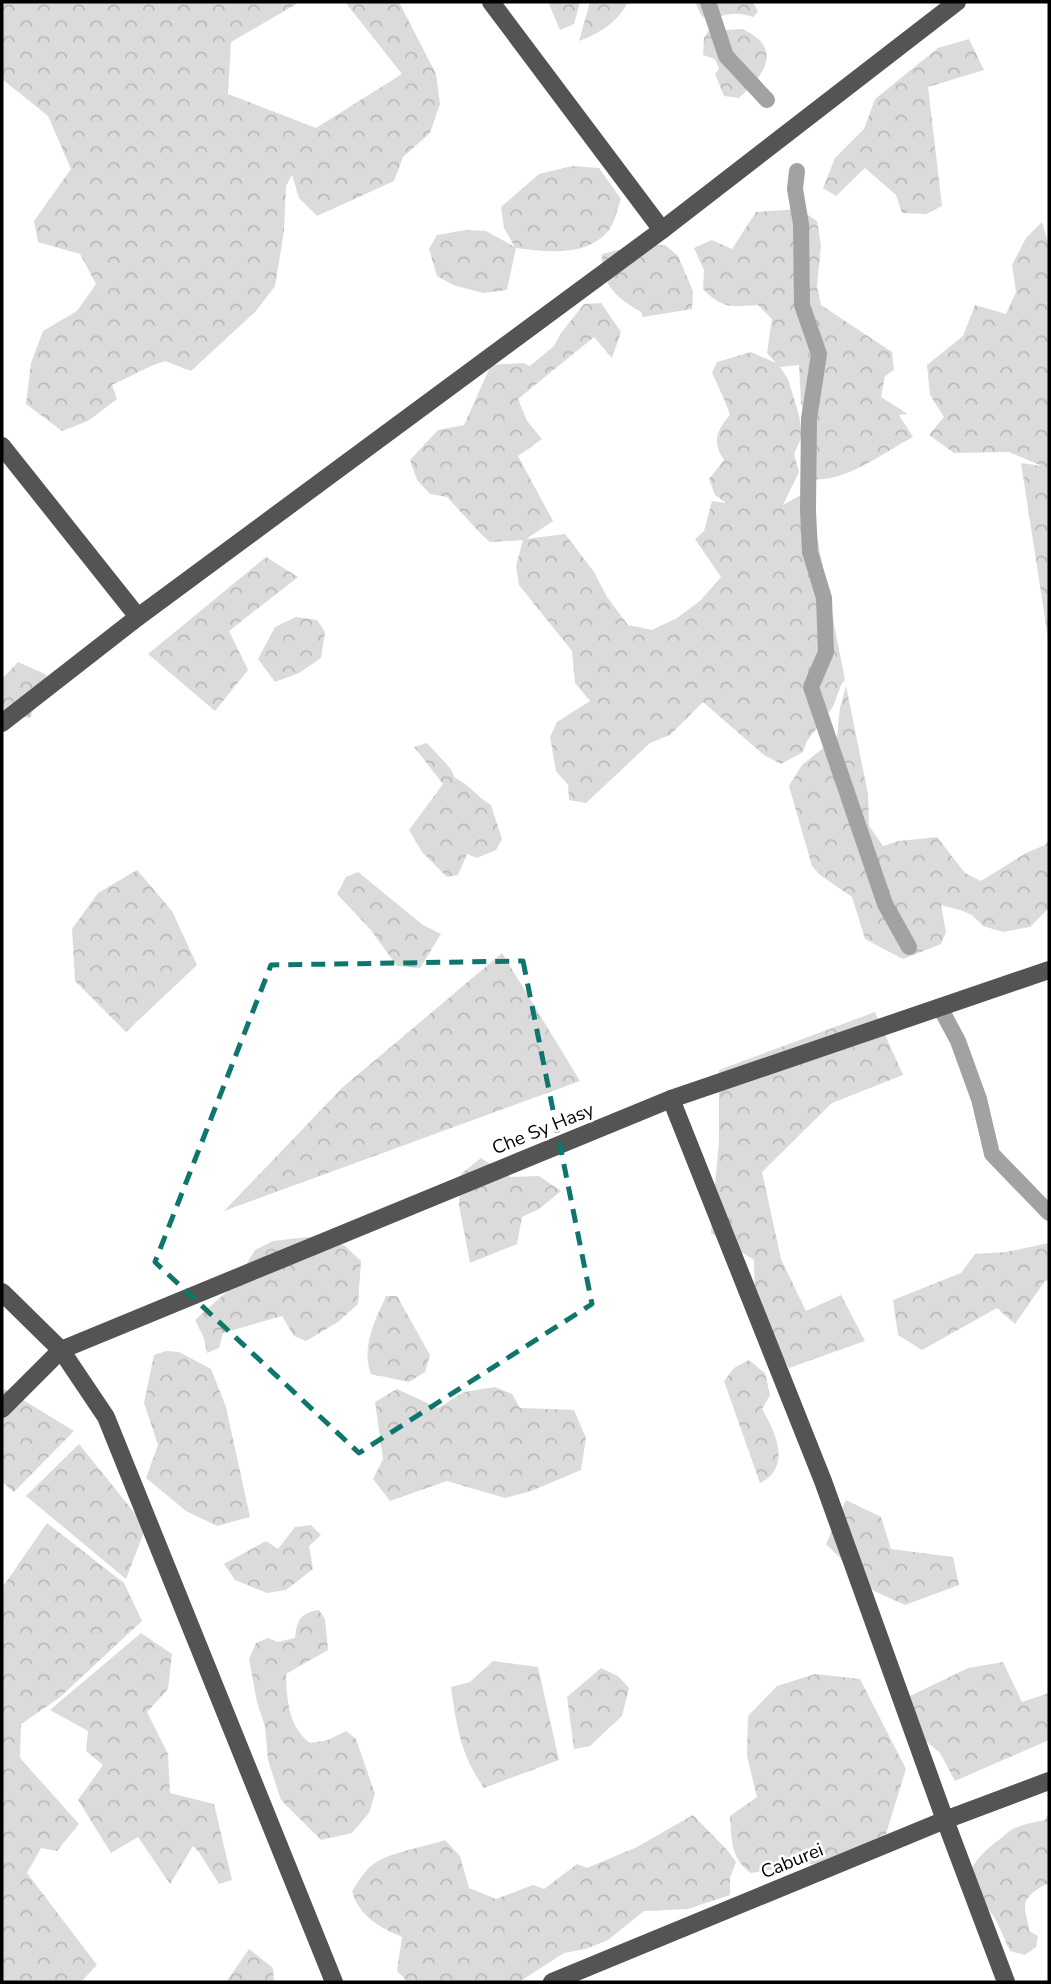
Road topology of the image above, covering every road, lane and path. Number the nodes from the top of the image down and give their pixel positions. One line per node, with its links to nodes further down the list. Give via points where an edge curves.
1 (491, 2): 3 (street)
2 (957, 2): 3 (street)
3 (662, 230): 5 (street)
4 (2, 446): 5 (street)
5 (138, 617): 6 (street)
6 (2, 723)
7 (1049, 970): 8 (street, Che Sy Hasy)
8 (671, 1099): 10 (street, Che Sy Hasy); 13 (street, via 823,1481)
9 (2, 1292): 10 (street)
10 (61, 1350): 11 (street); 14 (street, via 106,1417)
11 (2, 1409)
12 (1049, 1781): 13 (street, Caburei)
13 (945, 1820): 15 (street, Caburei); 16 (street)
14 (334, 1982)
15 (552, 1982)
16 (1006, 1982)

